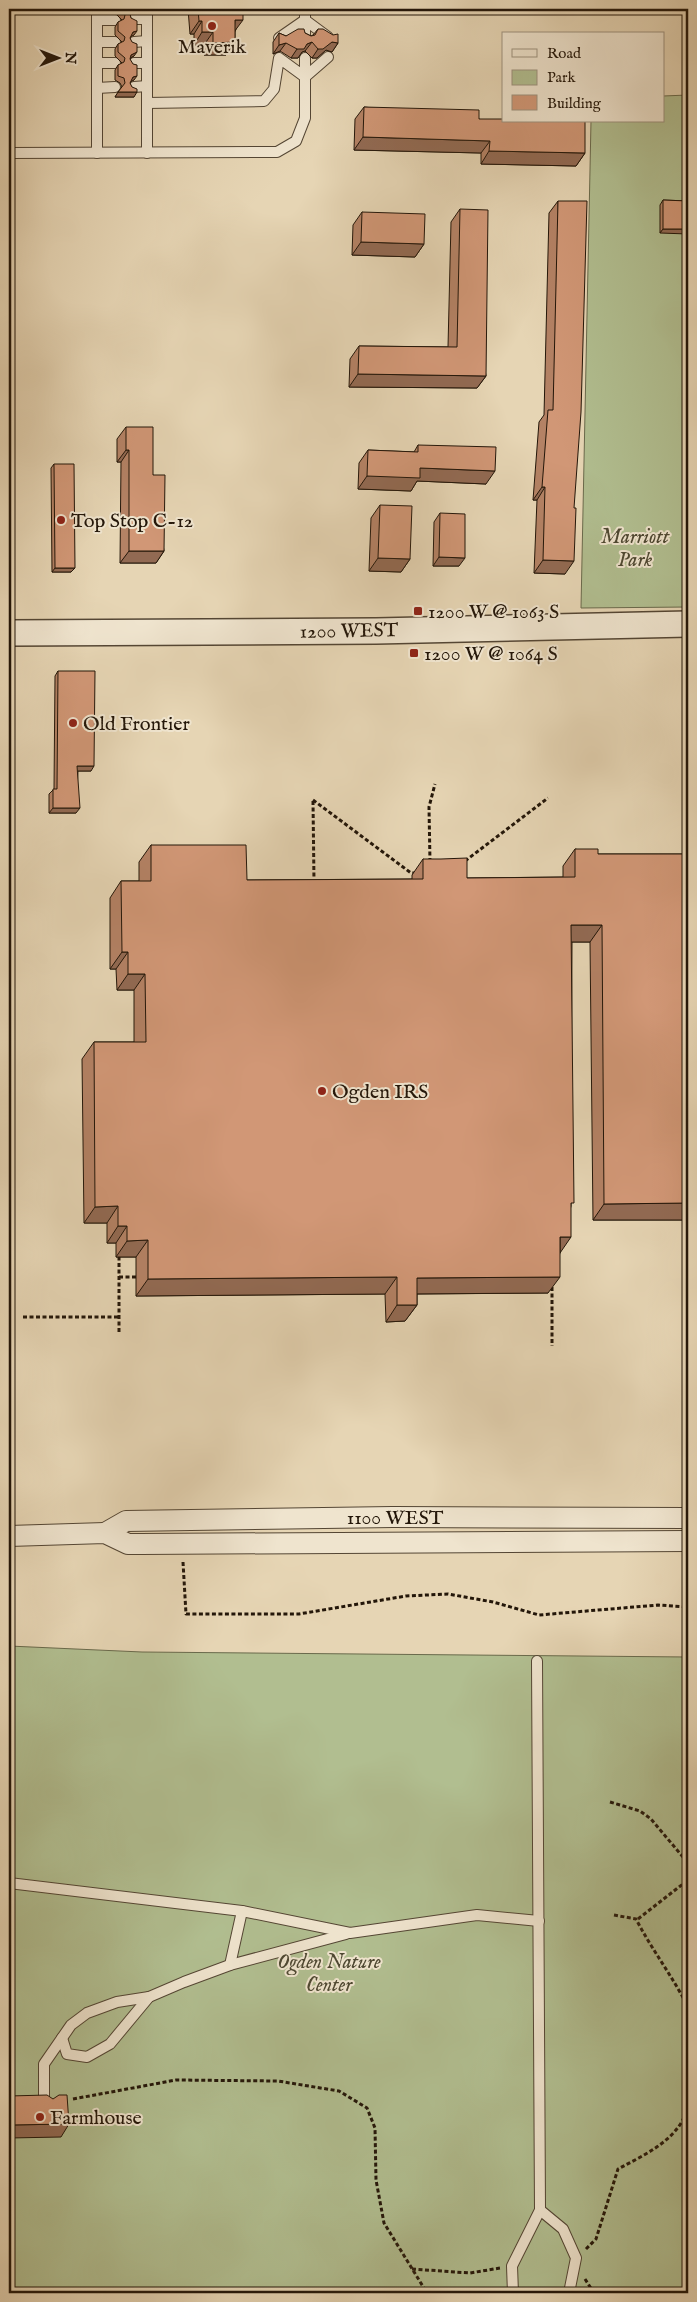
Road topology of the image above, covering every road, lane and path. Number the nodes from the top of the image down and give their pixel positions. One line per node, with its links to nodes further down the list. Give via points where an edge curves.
1 (97, 9): 5 (lane)
2 (305, 9): 7 (lane)
3 (147, 14): 4 (lane); 13 (lane)
4 (134, 19)
5 (97, 20): 6 (lane); 14 (lane)
6 (115, 20)
7 (305, 20): 8 (lane); 9 (lane); 10 (lane); 11 (lane); 12 (lane)
8 (317, 37)
9 (328, 37)
10 (278, 38)
11 (290, 38)
12 (305, 38)
13 (147, 41): 16 (lane); 24 (lane)
14 (97, 42): 15 (lane); 21 (lane)
15 (115, 42)
16 (134, 42)
17 (290, 58): 25 (lane)
18 (305, 58): 25 (lane)
19 (317, 58): 25 (lane)
20 (328, 58): 25 (lane)
21 (97, 63): 22 (lane); 29 (lane)
22 (115, 63)
23 (134, 63): 24 (lane)
24 (147, 63): 27 (lane)
25 (305, 77): 30 (lane, via 279,58 274,89 264,101); 33 (lane, via 305,118 296,141 277,152)
26 (134, 86): 27 (lane)
27 (147, 86): 30 (lane)
28 (115, 87): 29 (lane)
29 (97, 88): 32 (lane)
30 (147, 103): 33 (lane)
31 (9, 153): 32 (lane)
32 (97, 153): 33 (lane)
33 (147, 153)
34 (688, 624): 35 (street, 1200 WEST, via 350,631)
35 (9, 633)
36 (435, 784): 38 (path, via 430,807)
37 (548, 798): 39 (path)
38 (430, 864)
39 (457, 867)
40 (420, 873): 41 (path, via 411,873 313,800)
41 (314, 887)
42 (119, 1257): 43 (path)
43 (119, 1277): 44 (path); 46 (path)
44 (136, 1277)
45 (552, 1284): 49 (path)
46 (119, 1317): 47 (path); 48 (path)
47 (23, 1318)
48 (119, 1332)
49 (552, 1346)
50 (688, 1518): 51 (street, 1100 WEST)
51 (176, 1520): 52 (street, 1100 WEST, via 126,1520); 55 (street)
52 (104, 1533): 53 (street, 1100 WEST); 55 (street, 1100 WEST, via 128,1544)
53 (9, 1536)
54 (688, 1541): 55 (street, 1100 WEST)
55 (178, 1544): 56 (path, via 186,1614 299,1614 406,1596 448,1594 539,1615 658,1605)
56 (688, 1607)
57 (537, 1661): 65 (lane)
58 (610, 1802): 59 (path, via 640,1811 651,1819)
59 (688, 1863)
60 (688, 1880): 64 (path)
61 (9, 1883): 62 (lane)
62 (242, 1911): 66 (lane); 67 (lane)
63 (614, 1915): 69 (path, via 636,1920)
64 (638, 1920)
65 (539, 1921): 66 (lane, via 477,1916); 74 (lane)
66 (350, 1934): 67 (lane)
67 (230, 1965): 68 (lane)
68 (149, 1997): 70 (lane, via 117,2002 87,2013 71,2025); 70 (lane, via 110,2044 87,2057 67,2054)
69 (688, 2007)
70 (62, 2038): 72 (lane, via 44,2064)
71 (73, 2099): 77 (path, via 176,2080 278,2081 339,2091 367,2108 373,2121 376,2180 384,2223)
72 (44, 2105)
73 (688, 2105): 75 (path, via 686,2118 659,2146 618,2169 596,2239)
74 (540, 2210): 75 (lane, via 563,2229); 76 (lane)
75 (576, 2258): 80 (lane); 81 (path)
76 (512, 2266): 77 (path, via 470,2273); 79 (lane)
77 (412, 2269): 78 (path)
78 (427, 2293)
79 (512, 2293)
80 (569, 2293)
81 (594, 2293)

